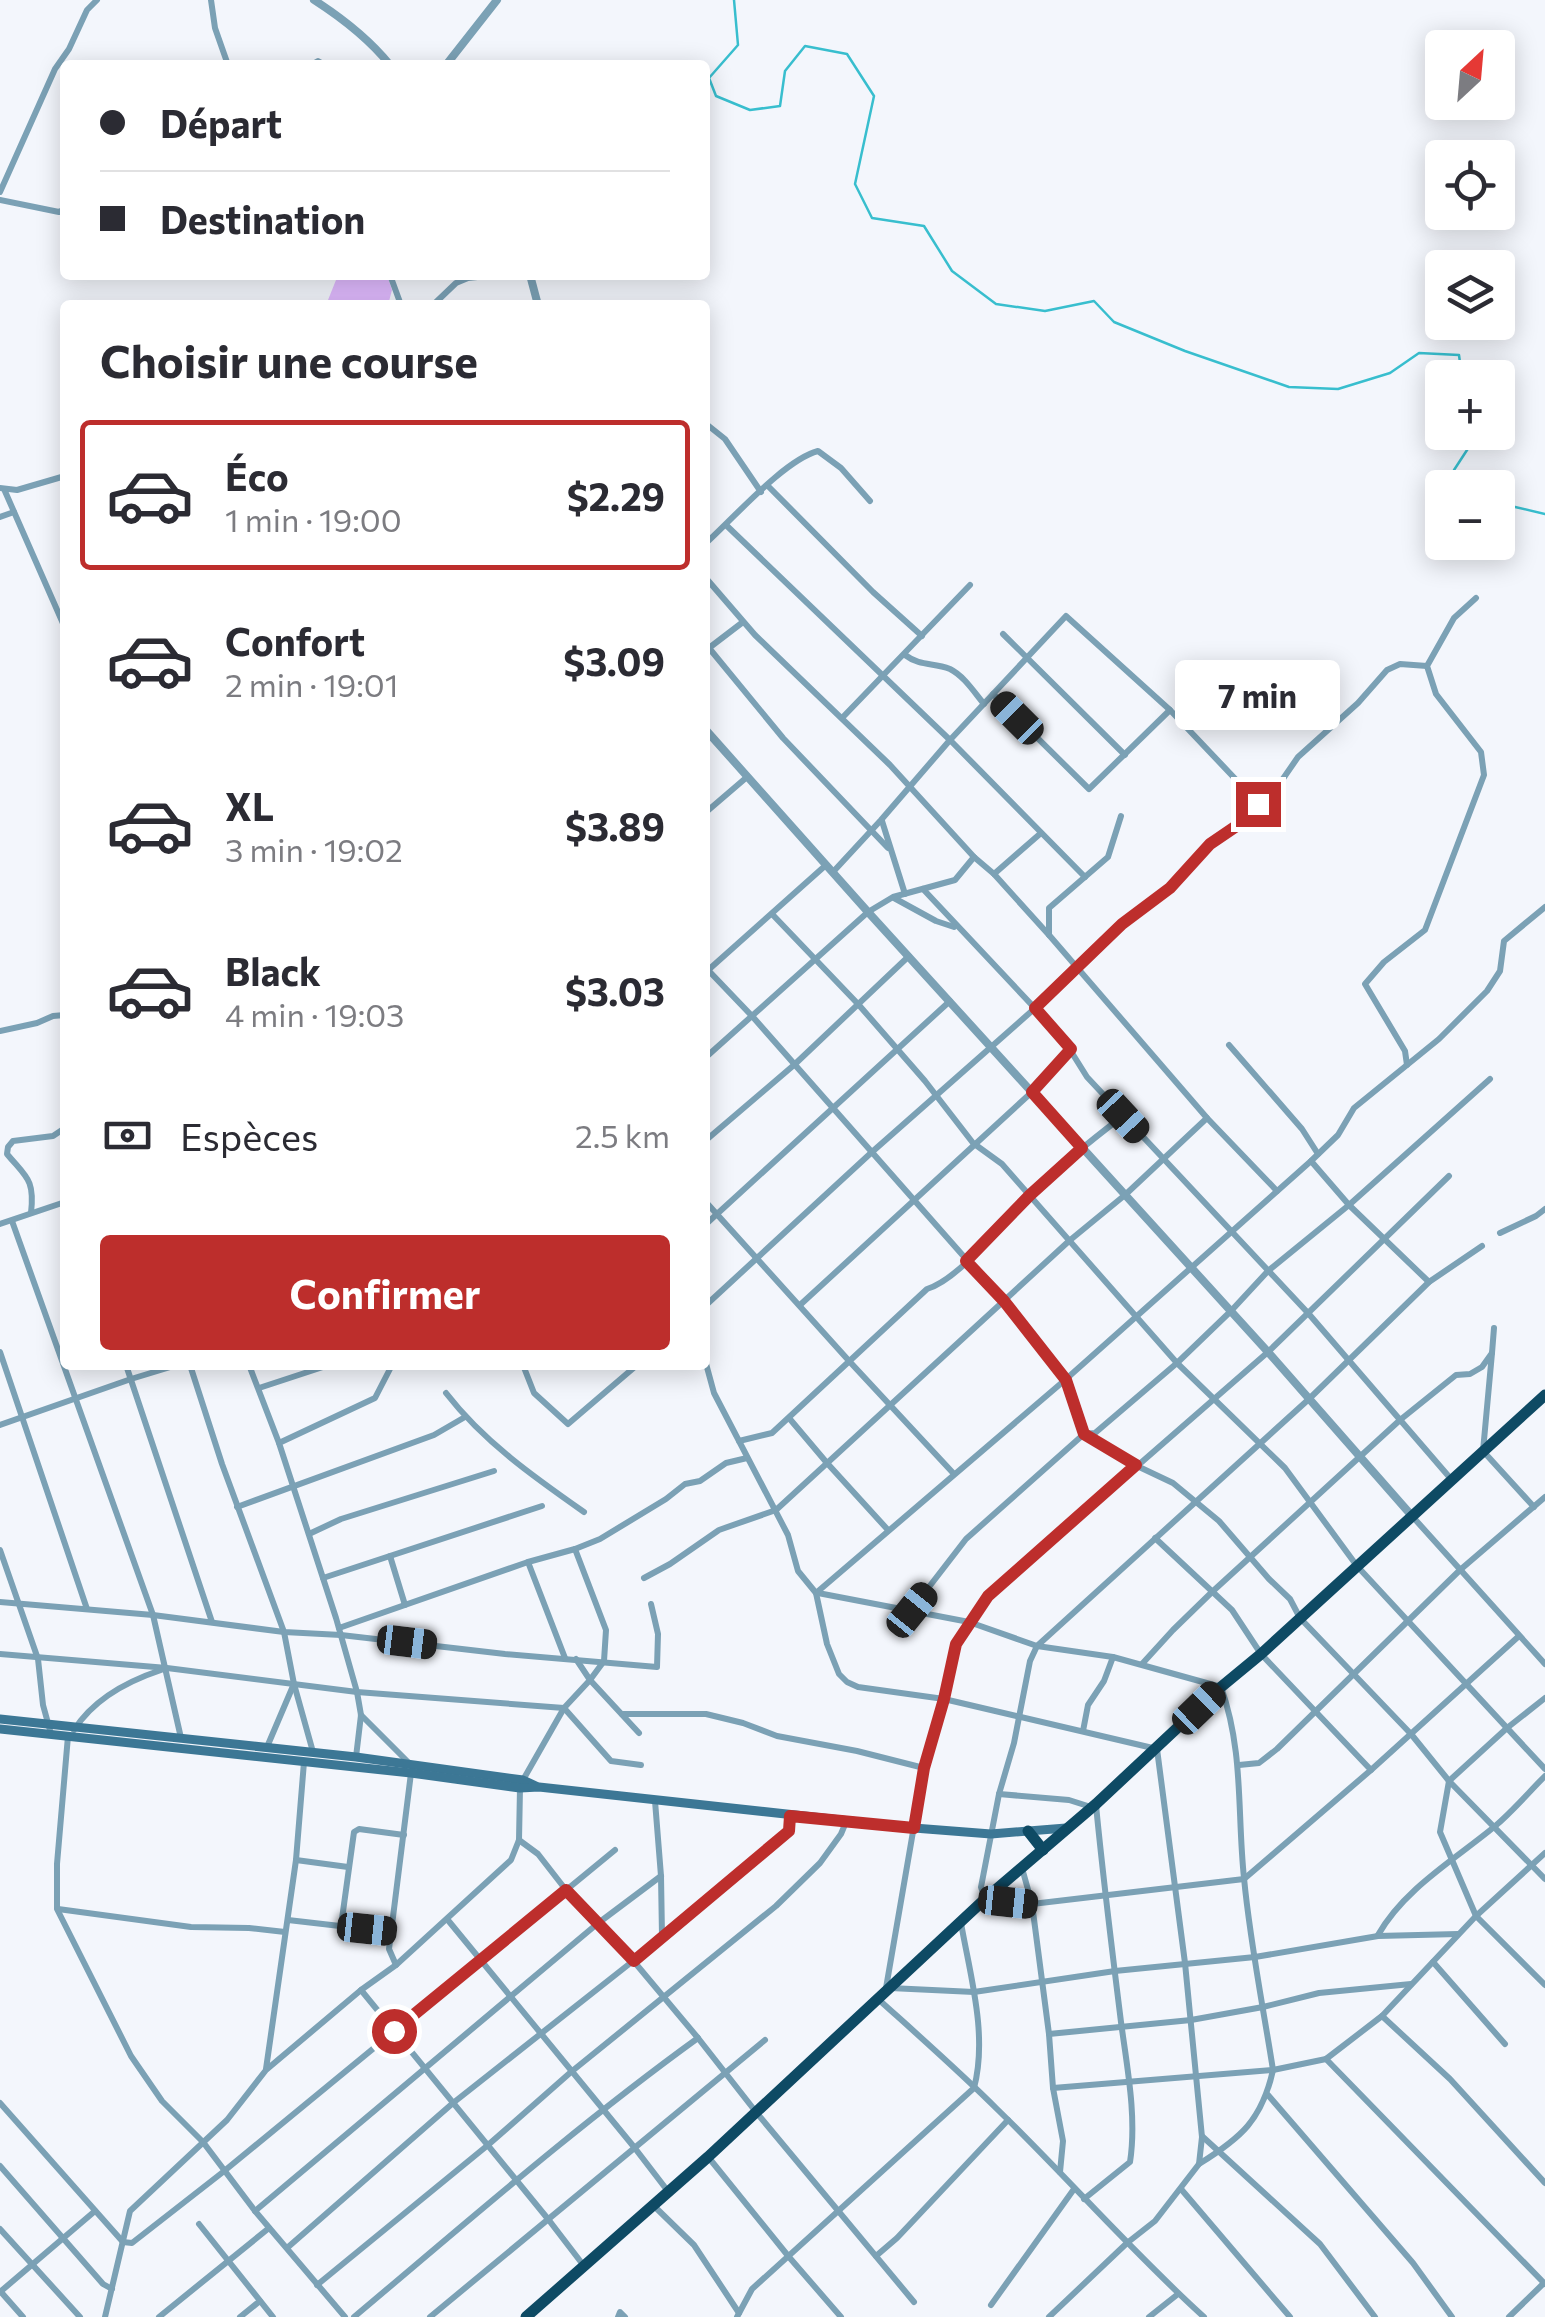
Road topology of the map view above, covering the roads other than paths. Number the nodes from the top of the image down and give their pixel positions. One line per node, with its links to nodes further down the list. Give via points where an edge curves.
1 (97, 0): 5 (street)
2 (211, 0): 6 (street)
3 (314, 0): 7 (street)
4 (496, 0): 8 (street)
5 (62, 60)
6 (226, 60)
7 (386, 60)
8 (450, 60)
9 (60, 63): 10 (street)
10 (0, 190)
11 (0, 200): 12 (street)
12 (60, 212)
13 (463, 280): 14 (street)
14 (438, 300)
15 (710, 427): 18 (street)
16 (60, 477): 17 (street)
17 (2, 489): 20 (street)
18 (764, 489): 19 (street, via 818,451); 22 (street); 30 (street)
19 (870, 501)
20 (14, 512): 21 (street); 27 (street)
21 (0, 517)
22 (726, 525): 23 (street); 36 (street)
23 (710, 539)
24 (710, 583): 28 (street)
25 (970, 585): 30 (street)
26 (1476, 598): 35 (street, via 1454,618)
27 (60, 617)
28 (743, 622): 31 (street); 40 (street)
29 (1003, 634): 34 (street)
30 (922, 636): 33 (street)
31 (710, 647)
32 (710, 653): 50 (street)
33 (905, 655): 36 (street); 38 (street, via 954,671)
34 (1027, 658): 37 (street); 39 (street, via 1066,616); 43 (street)
35 (1427, 666): 46 (street, via 1387,670); 82 (street, via 1436,694 1481,752 1484,775 1425,930 1365,984 1405,1051)
36 (882, 677): 40 (street); 42 (street)
37 (993, 694): 38 (street); 43 (street, via 1089,789)
38 (984, 704): 42 (street)
39 (1170, 710): 43 (street); 46 (street)
40 (843, 717): 45 (street)
41 (710, 735): 44 (street)
42 (950, 740): 45 (street); 51 (street)
43 (1124, 755)
44 (746, 776): 47 (street); 54 (street)
45 (909, 786): 49 (street); 53 (street)
46 (1258, 804): 68 (street)
47 (710, 808)
48 (1122, 816): 56 (street, via 1108,857)
49 (881, 820): 50 (street); 52 (street)
50 (872, 830): 52 (street); 54 (street)
51 (1041, 832): 55 (street); 56 (street)
52 (888, 848): 58 (street)
53 (974, 858): 55 (street); 57 (street, via 955,880)
54 (830, 868): 61 (street); 62 (street)
55 (994, 874): 64 (street)
56 (1085, 877): 64 (street, via 1049,908)
57 (924, 889): 58 (street); 63 (street)
58 (905, 894): 59 (street)
59 (892, 897): 61 (street); 63 (street)
60 (1545, 907): 82 (street, via 1504,941 1500,971 1487,991)
61 (868, 912): 65 (street); 66 (street)
62 (772, 914): 66 (street); 67 (street)
63 (960, 928): 72 (street)
64 (1049, 935): 68 (street)
65 (909, 956): 70 (street); 71 (street)
66 (814, 958): 71 (street); 74 (street)
67 (710, 968)
68 (1077, 969): 72 (street); 88 (street)
69 (710, 975): 74 (street)
70 (950, 1002): 77 (street); 79 (street)
71 (858, 1004): 79 (street); 81 (street)
72 (1035, 1008): 77 (street); 78 (street)
73 (60, 1016): 75 (street)
74 (752, 1016): 80 (street); 81 (street)
75 (0, 1031)
76 (1229, 1045): 94 (street)
77 (992, 1048): 84 (street); 85 (street)
78 (1071, 1049): 84 (street); 87 (street)
79 (896, 1050): 85 (street); 86 (street)
80 (710, 1054)
81 (794, 1065): 86 (street); 90 (street)
82 (1407, 1066): 94 (street, via 1354,1108)
83 (1490, 1079): 103 (street)
84 (1032, 1092): 91 (street); 92 (street)
85 (937, 1097): 91 (street); 93 (street)
86 (833, 1108): 93 (street); 107 (street)
87 (1123, 1116): 92 (street); 95 (street)
88 (1207, 1118): 95 (street); 98 (street)
89 (60, 1132): 106 (street, via 8,1147 27,1174)
90 (710, 1137)
91 (973, 1143): 99 (street); 101 (street)
92 (1082, 1148): 99 (street); 100 (street)
93 (872, 1152): 101 (street); 116 (street)
94 (1318, 1154): 96 (street)
95 (1163, 1160): 100 (street); 111 (street)
96 (1311, 1161): 98 (street); 103 (street)
97 (1450, 1176): 113 (street)
98 (1277, 1191): 111 (street)
99 (1030, 1195): 114 (street); 117 (street)
100 (1125, 1195): 114 (street); 118 (street)
101 (914, 1198): 117 (street); 123 (street)
102 (60, 1204): 106 (street)
103 (1349, 1204): 113 (street); 119 (street)
104 (710, 1207): 107 (street)
105 (1545, 1209): 112 (street)
106 (30, 1213): 108 (street)
107 (716, 1215): 109 (street); 116 (street)
108 (12, 1220): 110 (street); 131 (street)
109 (710, 1220)
110 (0, 1224)
111 (1230, 1231): 118 (street); 119 (street)
112 (1500, 1233)
113 (1384, 1238): 120 (street); 125 (street)
114 (1069, 1241): 122 (street); 126 (street)
115 (1482, 1246): 120 (street)
116 (755, 1258): 121 (street); 123 (street)
117 (966, 1261): 122 (street); 133 (street)
118 (1191, 1267): 124 (street); 126 (street)
119 (1268, 1271): 124 (street); 125 (street)
120 (1429, 1282): 132 (street)
121 (710, 1301)
122 (1004, 1301): 146 (street); 153 (street)
123 (800, 1305): 133 (street)
124 (1231, 1311): 129 (street); 134 (street)
125 (1308, 1314): 129 (street); 132 (street)
126 (1136, 1318): 134 (street); 146 (street)
127 (1494, 1328): 130 (street)
128 (0, 1352): 155 (street)
129 (1268, 1352): 151 (street); 152 (street)
130 (1492, 1353): 157 (street, via 1476,1372 1456,1374); 163 (street)
131 (60, 1354)
132 (1349, 1361): 151 (street); 157 (street)
133 (850, 1362): 153 (street); 156 (street)
134 (1177, 1363): 152 (street); 159 (street, via 1095,1433)
135 (66, 1370): 150 (street)
136 (128, 1370): 145 (street)
137 (159, 1370): 145 (street)
138 (192, 1370): 176 (street)
139 (252, 1370): 147 (street)
140 (314, 1370): 147 (street)
141 (389, 1370): 161 (street, via 374,1398)
142 (525, 1370): 143 (street, via 534,1393 568,1424)
143 (632, 1370)
144 (708, 1370): 160 (street)
145 (131, 1378): 150 (street); 203 (street)
146 (1066, 1380): 159 (street); 169 (street)
147 (258, 1388): 161 (street)
148 (446, 1392): 154 (street)
149 (1545, 1395): 163 (highway)
150 (76, 1398): 155 (street); 201 (street)
151 (1309, 1399): 162 (street); 165 (street)
152 (1214, 1400): 162 (street); 167 (street)
153 (891, 1404): 166 (street); 169 (street)
154 (465, 1417): 171 (street, via 434,1435); 179 (street, via 510,1460)
155 (21, 1418): 158 (street); 199 (street)
156 (789, 1418): 160 (street, via 772,1432); 166 (street)
157 (1400, 1420): 165 (street); 170 (street)
158 (0, 1425)
159 (1084, 1434): 167 (street); 200 (street, via 966,1539)
160 (740, 1441): 164 (street)
161 (279, 1443): 171 (street)
162 (1259, 1443): 173 (street); 174 (street)
163 (1484, 1451): 170 (highway); 177 (street)
164 (746, 1458): 178 (street); 184 (street, via 685,1484)
165 (1361, 1458): 174 (street); 180 (street)
166 (826, 1464): 178 (street); 181 (street)
167 (1136, 1465): 173 (street); 204 (street, via 988,1596)
168 (494, 1471): 182 (street)
169 (954, 1474): 181 (street)
170 (1452, 1480): 180 (highway)
171 (294, 1486): 176 (street); 182 (street)
172 (1545, 1497): 177 (street)
173 (1196, 1502): 183 (street); 187 (street)
174 (1310, 1503): 187 (street); 189 (street)
175 (542, 1506): 186 (street)
176 (237, 1507): 207 (street)
177 (1534, 1507): 190 (street)
178 (776, 1510): 192 (street, via 719,1530); 193 (street, via 798,1571)
179 (584, 1512)
180 (1412, 1516): 189 (highway); 190 (street)
181 (888, 1530): 193 (street)
182 (309, 1534): 191 (street)
183 (1156, 1538): 194 (street); 209 (street)
184 (576, 1549): 188 (street); 216 (street, via 606,1630)
185 (0, 1550): 196 (street)
186 (390, 1556): 191 (street); 198 (street)
187 (1250, 1557): 194 (street); 202 (street)
188 (528, 1562): 198 (street); 213 (street)
189 (1358, 1566): 202 (highway); 205 (street)
190 (1460, 1570): 205 (street); 208 (street)
191 (324, 1578): 206 (street)
192 (644, 1578)
193 (816, 1592): 200 (street); 227 (street, via 827,1644 847,1682)
194 (1212, 1592): 211 (street); 218 (street)
195 (0, 1602): 196 (street)
196 (20, 1604): 199 (street); 214 (street)
197 (651, 1604): 216 (street, via 657,1667)
198 (405, 1605): 206 (street)
199 (87, 1608): 201 (street)
200 (912, 1610): 204 (street)
201 (153, 1615): 203 (street); 219 (street)
202 (1300, 1618): 211 (highway); 220 (street)
203 (212, 1622): 207 (street)
204 (969, 1622): 209 (street); 227 (street, via 956,1644)
205 (1409, 1622): 220 (street); 223 (street)
206 (340, 1631): 207 (street); 213 (street); 225 (street)
207 (284, 1632): 222 (street)
208 (1520, 1636): 217 (street); 223 (street)
209 (1037, 1646): 212 (street); 232 (street)
210 (0, 1654): 214 (street)
211 (1261, 1654): 224 (highway); 229 (street)
212 (1113, 1657): 218 (street); 237 (street, via 1088,1705)
213 (565, 1658): 215 (street)
214 (38, 1659): 219 (street); 236 (street)
215 (576, 1659): 216 (street); 221 (street)
216 (604, 1660): 221 (street)
217 (1545, 1664)
218 (1141, 1665): 224 (street)
219 (167, 1668): 222 (street); 238 (street, via 136,1678 96,1704); 241 (street)
220 (1354, 1673): 229 (street); 240 (street)
221 (590, 1680): 228 (street); 230 (street)
222 (294, 1684): 225 (street); 242 (street); 244 (street)
223 (1466, 1684): 234 (street); 240 (street)
224 (1220, 1687): 243 (highway); 248 (street)
225 (358, 1692): 228 (street); 231 (street)
226 (1545, 1698): 234 (street)
227 (944, 1699): 232 (street); 250 (street)
228 (564, 1708): 247 (street, via 611,1761); 254 (street)
229 (1316, 1712): 248 (street, via 1259,1763); 251 (street)
230 (622, 1714): 239 (street); 250 (street, via 706,1714)
231 (362, 1715): 245 (street); 249 (street)
232 (1019, 1716): 237 (street); 255 (street)
233 (0, 1719): 236 (main road)
234 (1507, 1728): 252 (street); 253 (street)
235 (0, 1729): 236 (main road)
236 (50, 1729): 238 (main road)
237 (1084, 1731): 243 (street)
238 (72, 1733): 241 (main road); 246 (main road); 283 (street)
239 (639, 1733)
240 (1411, 1734): 251 (street); 253 (street)
241 (181, 1738): 242 (main road)
242 (267, 1748): 244 (main road)
243 (1157, 1749): 257 (highway); 278 (street)
244 (313, 1752): 245 (main road)
245 (356, 1757): 249 (main road)
246 (304, 1762): 249 (main road); 271 (street)
247 (641, 1765)
248 (1238, 1765): 276 (street)
249 (410, 1768): 254 (main road); 265 (street)
250 (924, 1768): 261 (street)
251 (1372, 1770): 276 (street)
252 (1545, 1772): 260 (street)
253 (1448, 1781): 260 (street); 270 (street, via 1440,1832)
254 (522, 1784): 256 (main road); 266 (street)
255 (999, 1794): 257 (street); 264 (street)
256 (654, 1801): 258 (main road); 275 (street)
257 (1094, 1806): 262 (highway); 280 (street)
258 (790, 1816): 259 (main road); 294 (street, via 789,1831)
259 (846, 1822): 261 (main road); 309 (street, via 810,1874)
260 (1495, 1826): 270 (street); 272 (street)
261 (914, 1828): 264 (main road); 307 (street)
262 (1070, 1828): 263 (main road); 268 (highway)
263 (1028, 1831): 264 (main road); 268 (highway)
264 (991, 1834): 281 (street, via 981,1887)
265 (404, 1835): 273 (street, via 354,1832); 291 (street)
266 (519, 1840): 279 (street); 286 (street, via 511,1860)
267 (615, 1850): 279 (street)
268 (1043, 1850): 274 (highway)
269 (1545, 1853): 272 (street)
270 (1451, 1857): 284 (street); 293 (street, via 1388,1917)
271 (296, 1860): 273 (street); 285 (street)
272 (1532, 1865): 277 (street); 284 (street)
273 (348, 1867): 289 (street)
274 (1022, 1868): 281 (highway); 282 (street)
275 (661, 1876): 288 (street); 294 (street)
276 (1244, 1878): 278 (street); 295 (street)
277 (1545, 1879)
278 (1174, 1887): 280 (street); 299 (street)
279 (566, 1890): 288 (street); 297 (street)
280 (1105, 1896): 282 (street); 301 (street)
281 (985, 1899): 282 (street); 287 (highway)
282 (1032, 1904): 302 (street)
283 (57, 1909): 290 (street); 337 (street, via 131,2056)
284 (1476, 1916): 292 (street); 304 (street)
285 (288, 1920): 289 (street); 290 (street)
286 (447, 1920): 297 (street); 300 (street)
287 (961, 1922): 306 (street); 307 (highway)
288 (597, 1924): 296 (street); 308 (street)
289 (341, 1926): 291 (street)
290 (285, 1932): 322 (street)
291 (392, 1932): 300 (street)
292 (1459, 1934): 293 (street); 298 (street)
293 (1378, 1936): 295 (street)
294 (662, 1938): 296 (street)
295 (1255, 1957): 299 (street); 310 (street)
296 (634, 1961): 309 (street); 316 (street)
297 (481, 1962): 308 (street); 314 (street)
298 (1433, 1962): 303 (street); 319 (street)
299 (1185, 1963): 301 (street); 312 (street)
300 (396, 1966): 305 (street)
301 (1115, 1971): 302 (street); 313 (street)
302 (1043, 1982): 306 (street); 315 (street)
303 (1412, 1984): 310 (street, via 1319,1993); 311 (street)
304 (1545, 1985)
305 (362, 1990): 314 (street); 322 (street)
306 (974, 1992): 307 (street); 328 (street, via 980,2068)
307 (884, 1993): 328 (street); 334 (highway)
308 (511, 1996): 316 (street); 321 (street)
309 (664, 1998): 317 (street); 324 (street)
310 (1263, 2007): 312 (street); 323 (street)
311 (1382, 2016): 320 (street); 347 (street)
312 (1191, 2020): 313 (street); 326 (street)
313 (1122, 2027): 315 (street); 327 (street)
314 (394, 2031): 321 (street); 344 (street)
315 (1048, 2034): 329 (street)
316 (542, 2035): 324 (street); 332 (street)
317 (698, 2038): 325 (street); 333 (street)
318 (765, 2040): 325 (street)
319 (1505, 2044)
320 (1326, 2059): 323 (street); 369 (street)
321 (424, 2068): 332 (street); 354 (street)
322 (266, 2070): 337 (street)
323 (1273, 2070): 326 (street); 330 (street)
324 (571, 2072): 333 (street); 338 (street)
325 (724, 2073): 334 (street); 339 (street)
326 (1195, 2076): 327 (street); 336 (street)
327 (1128, 2082): 329 (street); 351 (street, via 1130,2162)
328 (974, 2088): 335 (street); 355 (street)
329 (1053, 2088): 345 (street)
330 (1268, 2095): 340 (street, via 1246,2129); 394 (street, via 1414,2263)
331 (0, 2102): 353 (street)
332 (453, 2104): 338 (street); 363 (street)
333 (604, 2110): 339 (street); 346 (street)
334 (756, 2112): 341 (highway); 355 (street)
335 (1008, 2120): 345 (street); 364 (street)
336 (1202, 2136): 340 (street); 342 (street)
337 (202, 2142): 344 (street); 361 (street, via 130,2211)
338 (488, 2146): 346 (street); 370 (street)
339 (634, 2146): 350 (street); 356 (street)
340 (1219, 2151): 342 (street); 393 (street, via 1320,2244)
341 (708, 2157): 350 (highway); 365 (street)
342 (1199, 2164): 349 (street)
343 (0, 2166): 360 (street)
344 (224, 2172): 354 (street); 361 (street, via 132,2243)
345 (1060, 2173): 348 (street)
346 (517, 2180): 356 (street); 385 (street)
347 (1545, 2182)
348 (1074, 2188): 351 (street); 376 (street)
349 (1181, 2188): 362 (street); 392 (street)
350 (668, 2192): 352 (highway)
351 (1084, 2198): 362 (street)
352 (653, 2205): 368 (highway); 378 (street, via 694,2245)
353 (96, 2211): 360 (street); 361 (street)
354 (255, 2212): 358 (street)
355 (839, 2212): 364 (street); 365 (street)
356 (548, 2219): 368 (street); 386 (street)
357 (199, 2224): 366 (street)
358 (269, 2228): 363 (street); 366 (street)
359 (0, 2229): 367 (street)
360 (64, 2239): 367 (street); 371 (street)
361 (122, 2242): 371 (street)
362 (1127, 2243): 373 (street); 389 (street)
363 (287, 2248): 370 (street)
364 (876, 2256): 375 (street)
365 (789, 2257): 378 (street, via 752,2290); 388 (street)
366 (228, 2260): 374 (street); 377 (street)
367 (32, 2264): 372 (street); 380 (street)
368 (584, 2267): 387 (highway)
369 (1545, 2284): 395 (street)
370 (318, 2285): 384 (street)
371 (112, 2289): 381 (street)
372 (0, 2292): 379 (street)
373 (1178, 2294): 390 (street); 391 (street)
374 (260, 2301): 382 (street); 383 (street)
375 (914, 2302)
376 (990, 2306)
377 (163, 2316)
378 (740, 2316)
379 (23, 2317)
380 (80, 2317)
381 (105, 2317)
382 (240, 2317)
383 (273, 2317)
384 (345, 2317)
385 (354, 2317)
386 (430, 2317)
387 (526, 2317)
388 (842, 2317)
389 (1049, 2317)
390 (1149, 2317)
391 (1204, 2317)
392 (1290, 2317)
393 (1375, 2317)
394 (1452, 2317)
395 (1509, 2317)

